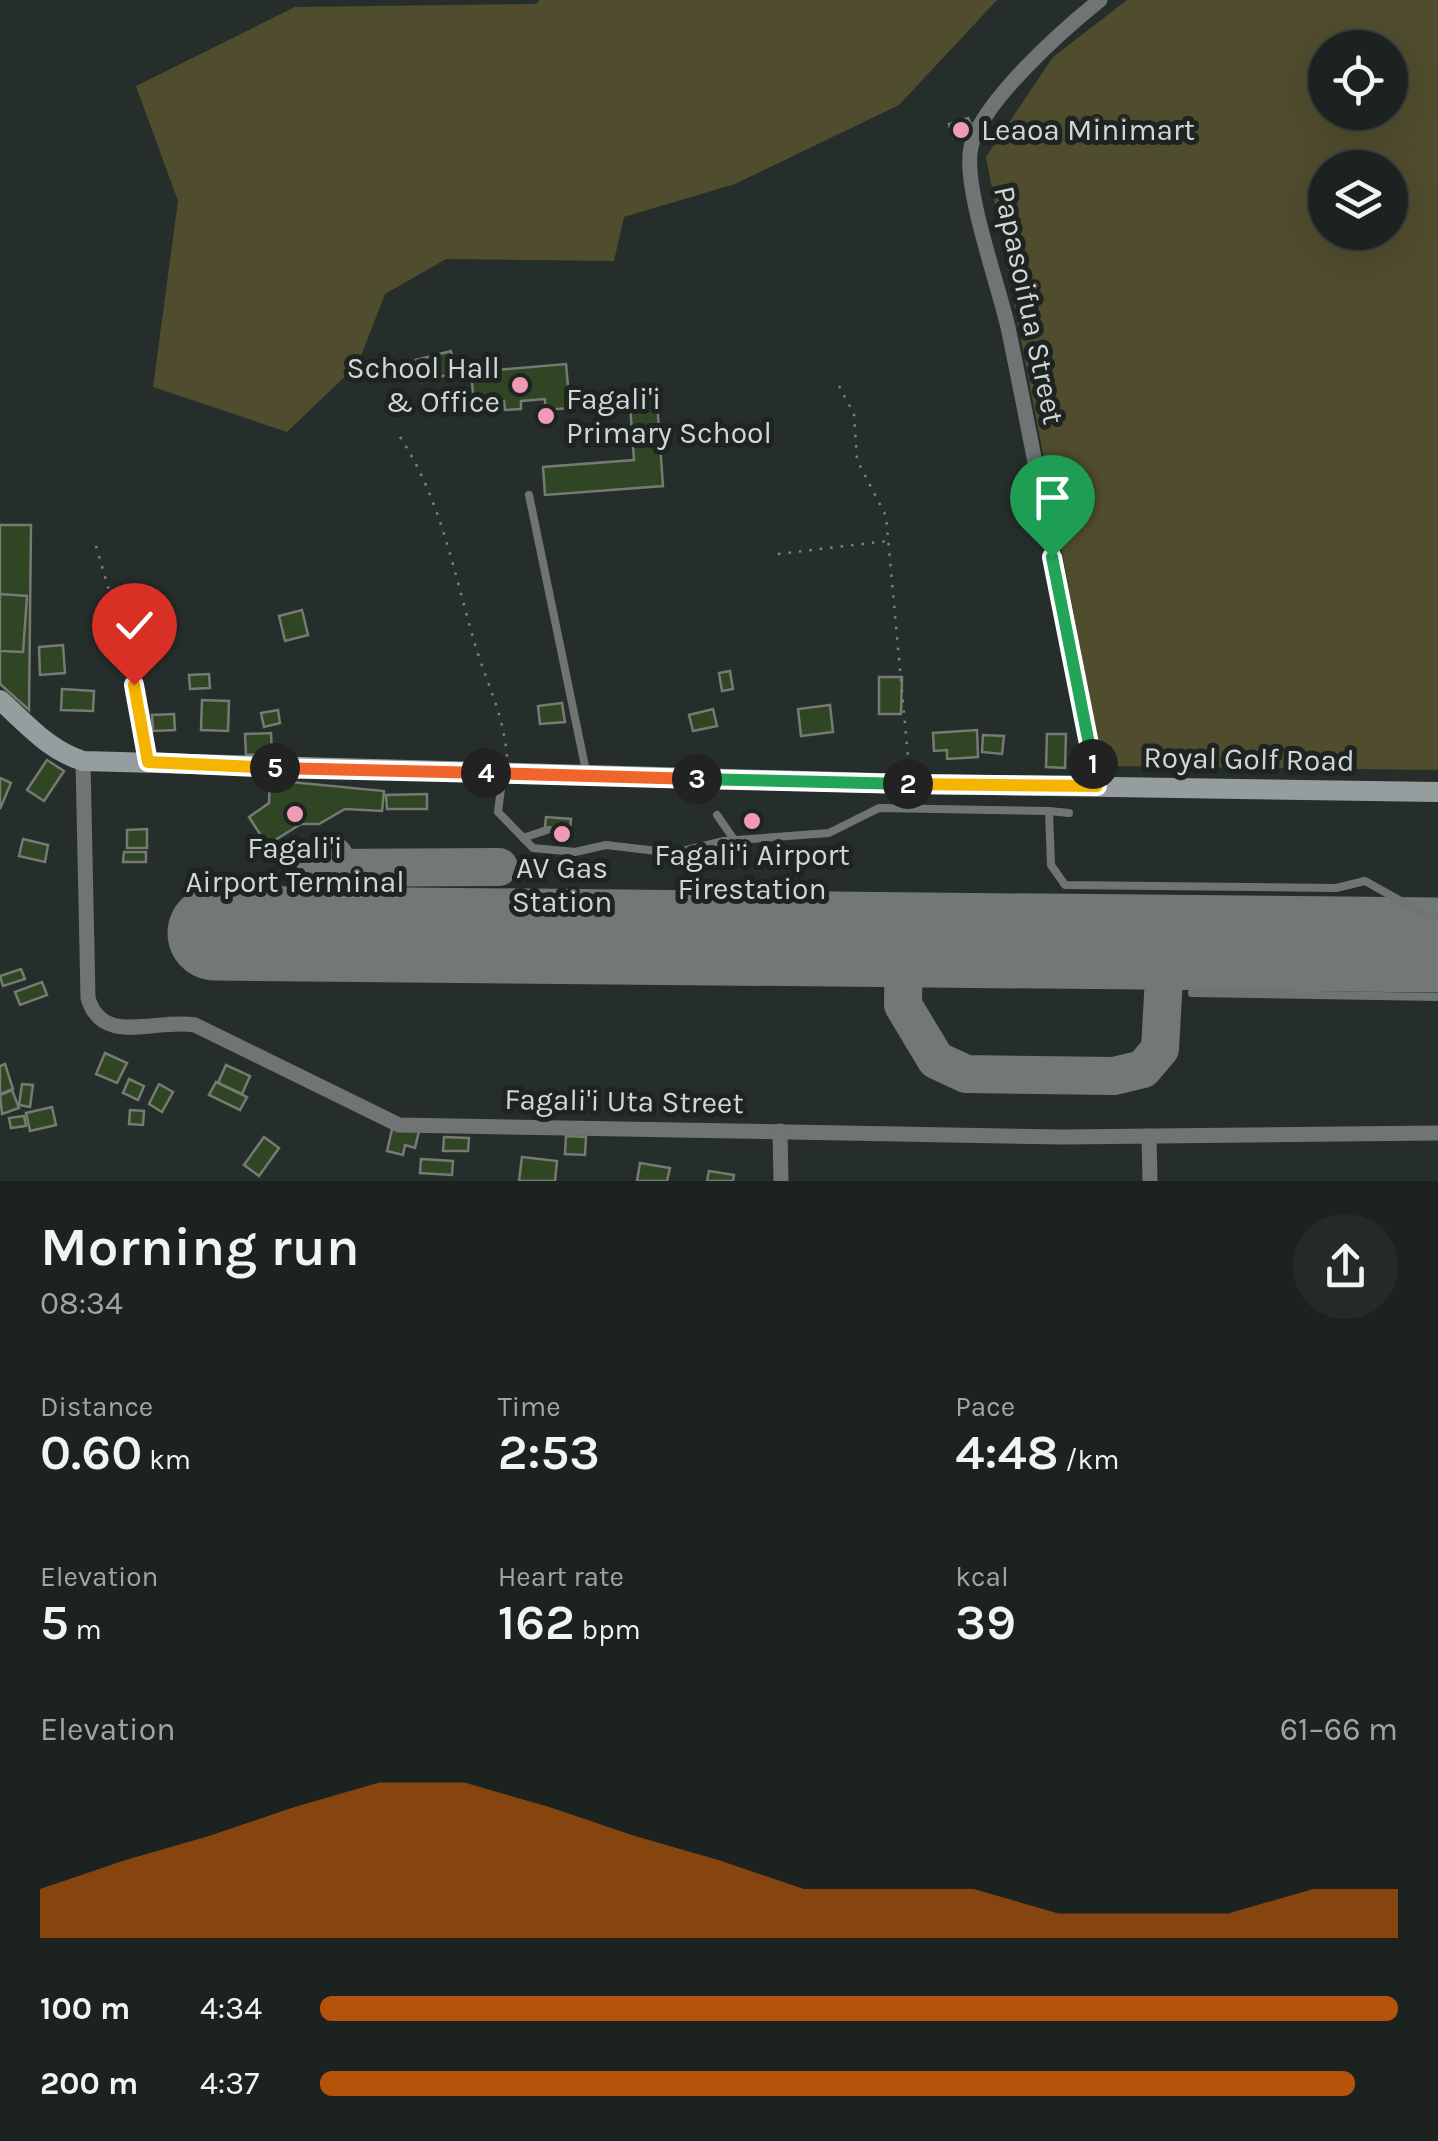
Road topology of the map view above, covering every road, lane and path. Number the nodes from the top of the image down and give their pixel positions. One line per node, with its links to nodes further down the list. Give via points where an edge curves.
1 (1100, 0): 14 (street, Papasoifua Street, via 1025,68 971,147 974,190 1008,328)
2 (840, 386): 5 (path, via 854,414 854,449 882,504)
3 (400, 437): 11 (path, via 420,467 496,693)
4 (529, 495): 12 (lane)
5 (890, 540): 7 (path); 13 (path)
6 (96, 546): 10 (path)
7 (778, 554)
8 (0, 700): 9 (main road, Royal Golf Road, via 41,739)
9 (84, 760): 10 (main road, Royal Golf Road); 25 (street, Fagali'i Uta Street, via 88,998 93,1016 106,1025 195,1025 399,1125)
10 (148, 762): 11 (main road, Royal Golf Road)
11 (506, 773): 12 (main road, Royal Golf Road); 20 (lane, via 498,812)
12 (587, 776): 13 (main road, Royal Golf Road)
13 (911, 784): 14 (main road, Royal Golf Road)
14 (1097, 786): 15 (main road, Royal Golf Road)
15 (1438, 792)
16 (1049, 811): 17 (lane); 21 (lane, via 879,808 829,832); 22 (lane, via 1052,865 1065,886 1336,888 1365,881)
17 (1068, 812)
18 (717, 815): 21 (lane)
19 (548, 830): 20 (lane)
20 (524, 838): 21 (lane, via 533,848 575,852 606,845 674,852)
21 (736, 841)
22 (1438, 916)
23 (1192, 993): 24 (lane)
24 (1438, 997)
25 (780, 1131): 27 (street, Fagali'i Uta Street); 28 (street)
26 (1438, 1134): 27 (street, Fagali'i Uta Street)
27 (1149, 1136): 29 (street)
28 (781, 1181)
29 (1150, 1181)

